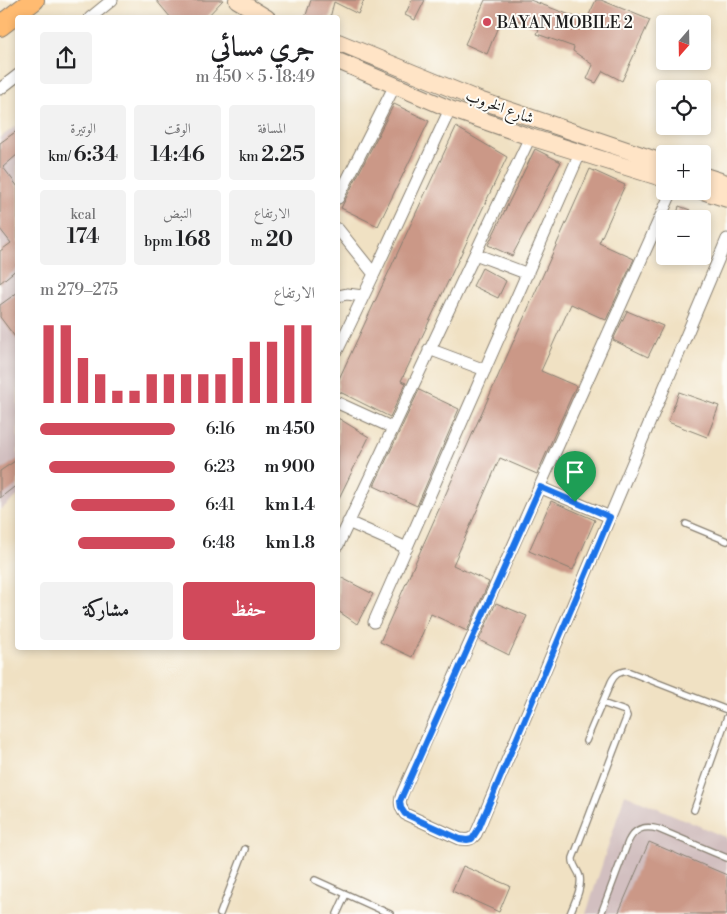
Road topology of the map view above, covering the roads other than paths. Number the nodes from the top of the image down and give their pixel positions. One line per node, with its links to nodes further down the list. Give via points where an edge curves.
1 (34, 0): 6 (highway)
2 (112, 0): 4 (street)
3 (236, 0): 5 (main road)
4 (94, 15)
5 (262, 15)
6 (0, 26)
7 (340, 43): 12 (main road, شارع الخروب)
8 (340, 62): 10 (main road, شارع الخروب)
9 (15, 77): 11 (street)
10 (395, 85): 13 (main road, شارع الخروب); 21 (street)
11 (0, 89)
12 (479, 100): 14 (main road); 17 (main road, شارع الخروب)
13 (450, 109): 14 (main road, شارع الخروب); 28 (street)
14 (472, 117): 15 (main road, شارع الخروب)
15 (530, 138): 16 (main road, شارع الخروب); 27 (street)
16 (580, 153): 18 (main road, شارع الخروب); 29 (street)
17 (656, 160)
18 (656, 176)
19 (711, 178): 20 (main road)
20 (727, 183)
21 (340, 194)
22 (711, 194): 23 (main road)
23 (727, 199)
24 (668, 200): 37 (street)
25 (340, 232): 28 (street)
26 (727, 240): 38 (street)
27 (475, 254): 29 (street); 33 (street)
28 (374, 274): 31 (street)
29 (528, 274): 34 (street)
30 (340, 296): 31 (street)
31 (363, 296): 32 (street)
32 (340, 345)
33 (429, 349): 34 (street); 36 (street)
34 (484, 370): 43 (street)
35 (340, 404): 36 (street)
36 (393, 428): 39 (street)
37 (540, 487): 38 (street); 38 (street, via 400,801 405,814 460,839 472,839 479,828)
38 (610, 517)
39 (348, 522): 41 (street); 43 (street)
40 (686, 524): 42 (lane)
41 (340, 540)
42 (727, 541)
43 (407, 548): 44 (street)
44 (374, 622)
45 (602, 703): 46 (lane, via 614,676 627,672); 48 (lane); 57 (lane, via 625,712 627,716 573,858 580,884)
46 (727, 710)
47 (727, 716): 49 (lane)
48 (586, 741)
49 (694, 810)
50 (245, 850): 54 (lane)
51 (727, 858): 58 (lane, via 658,829 649,826 639,828 628,842)
52 (316, 880): 53 (lane)
53 (346, 894): 55 (lane); 56 (lane)
54 (220, 914)
55 (337, 914)
56 (390, 914)
57 (570, 914)
58 (601, 914)

